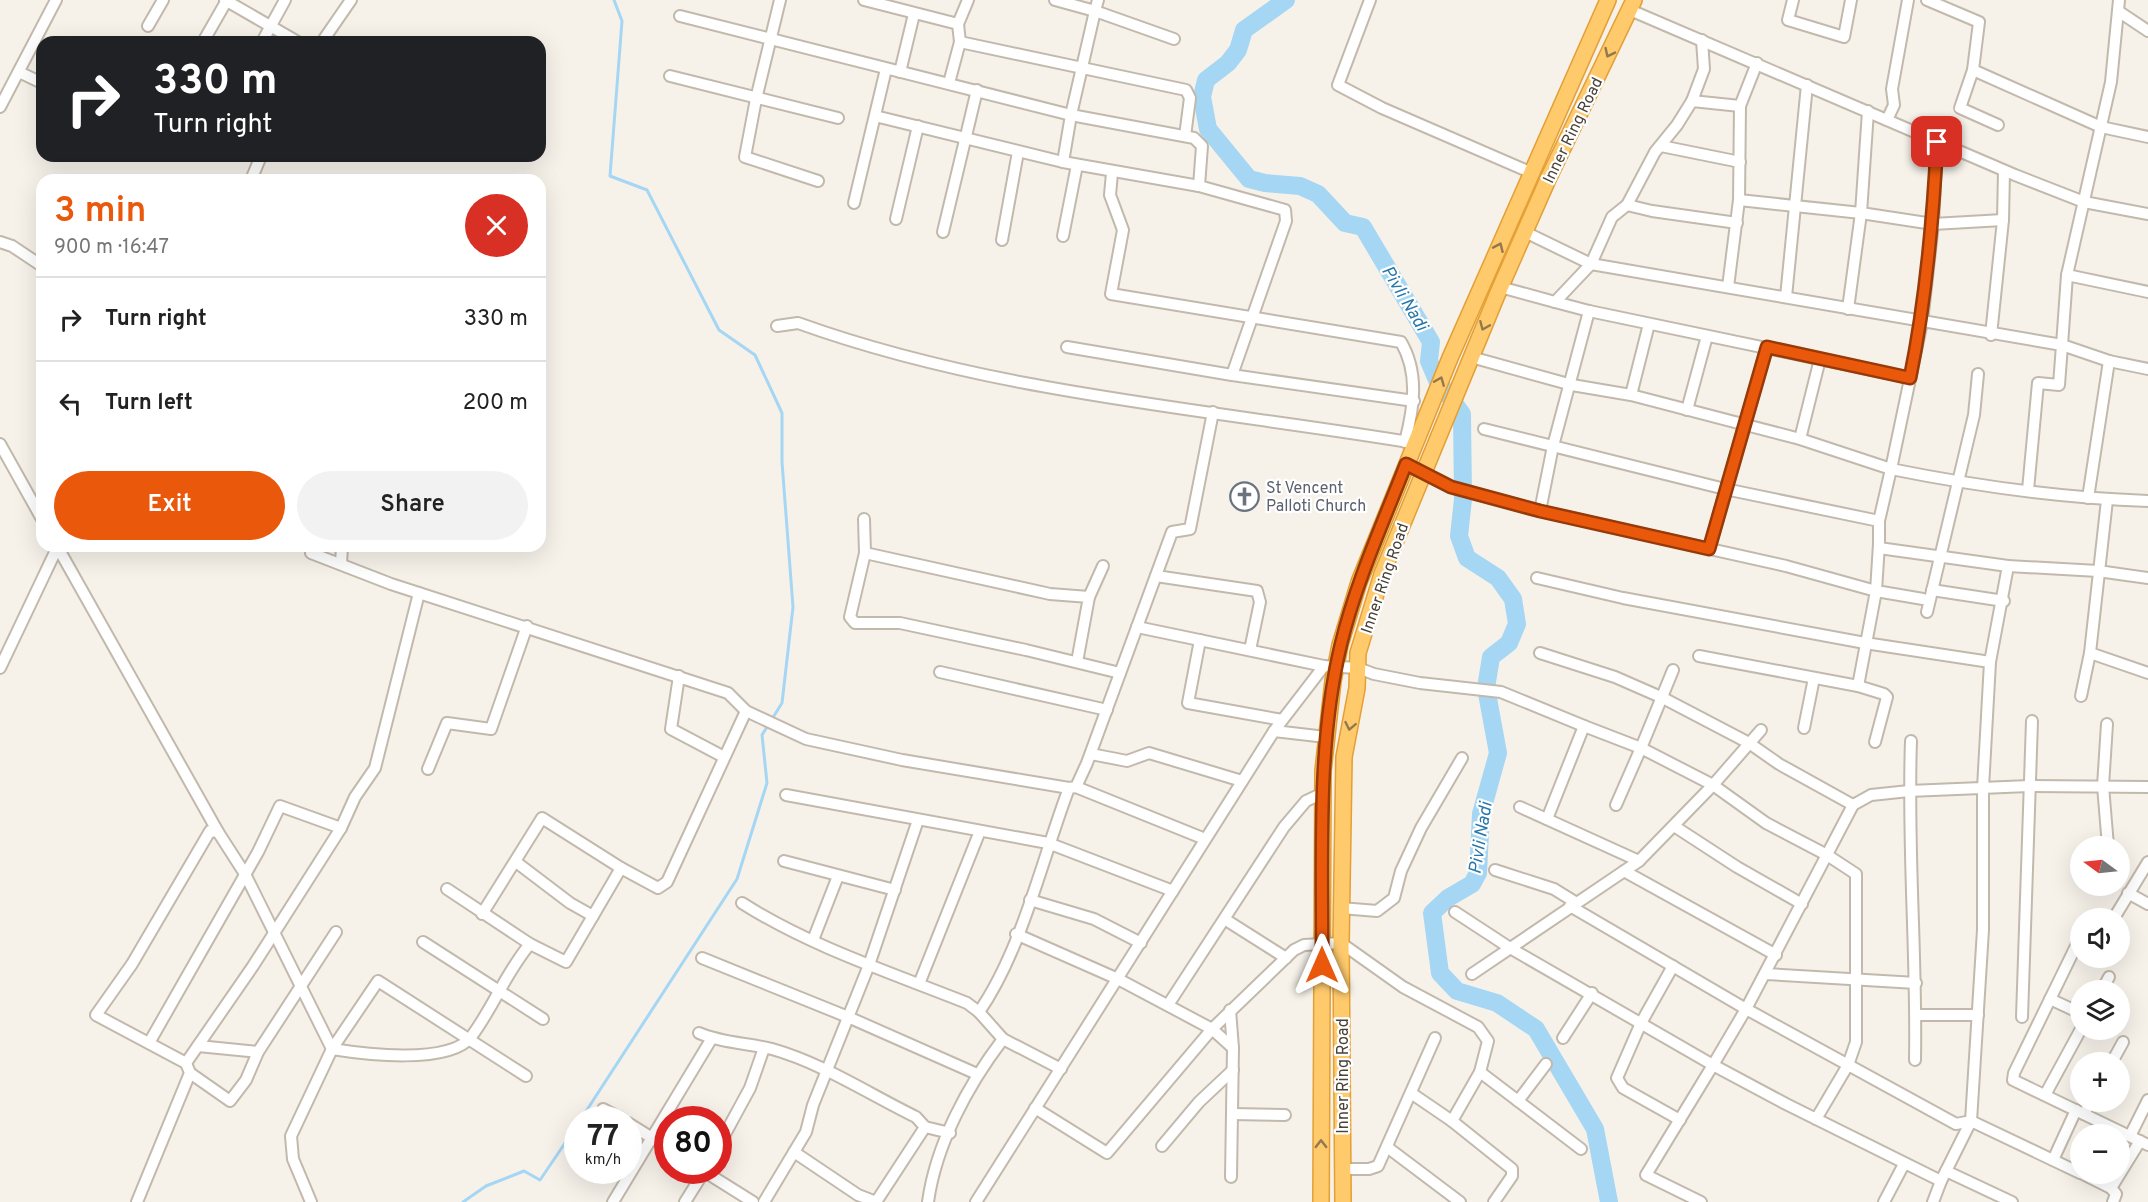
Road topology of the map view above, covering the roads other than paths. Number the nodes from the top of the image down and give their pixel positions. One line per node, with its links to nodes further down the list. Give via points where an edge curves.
1 (56, 0): 26 (street)
2 (163, 0): 23 (street)
3 (226, 0): 24 (street); 27 (street)
4 (285, 0): 24 (street)
5 (351, 0): 30 (street)
6 (780, 0): 32 (street)
7 (864, 0): 20 (street)
8 (968, 0): 22 (street)
9 (1056, 0): 19 (street)
10 (1098, 0): 19 (street)
11 (1370, 0): 70 (street, via 1338,84 1382,108)
12 (1607, 0): 70 (highway, Inner Ring Road)
13 (1793, 0): 14 (street, via 1788,20 1844,37)
14 (1851, 0)
15 (1908, 0): 55 (street, via 1892,89 1894,105)
16 (1927, 0): 39 (street, via 1979,22)
17 (1632, 5): 34 (street); 85 (highway, Inner Ring Road, one-way to 85)
18 (2119, 6): 25 (street); 58 (street, via 2111,81)
19 (1095, 11): 33 (street); 37 (street)
20 (914, 14): 22 (street); 41 (street)
21 (680, 16): 32 (street)
22 (958, 24): 35 (street)
23 (148, 26)
24 (271, 26): 28 (street); 29 (street)
25 (2148, 31)
26 (38, 36)
27 (206, 36)
28 (265, 36)
29 (288, 36)
30 (326, 36)
31 (36, 39): 40 (street)
32 (770, 39): 38 (street); 47 (street)
33 (1174, 39)
34 (1702, 40): 36 (street); 48 (street, via 1704,69)
35 (960, 42): 37 (street); 44 (street)
36 (1757, 63): 45 (street); 49 (street)
37 (1081, 66): 52 (street); 60 (street, via 1186,90 1190,98)
38 (886, 69): 41 (street); 53 (street)
39 (1973, 70): 56 (street, via 1960,108); 58 (street)
40 (19, 72): 43 (street); 50 (street)
41 (900, 72): 44 (street)
42 (670, 76): 47 (street)
43 (36, 80)
44 (949, 83): 46 (street)
45 (1807, 85): 51 (street); 77 (street)
46 (977, 90): 52 (street); 59 (street)
47 (756, 99): 54 (street); 71 (street, via 745,157)
48 (1692, 101): 49 (street); 63 (street)
49 (1740, 106): 66 (street)
50 (0, 107)
51 (1868, 111): 55 (street); 78 (street)
52 (1071, 115): 60 (street); 65 (street)
53 (875, 116): 57 (street); 74 (street)
54 (838, 118)
55 (1887, 120): 62 (street)
56 (1998, 125)
57 (918, 126): 59 (street); 80 (street)
58 (2100, 127): 61 (street); 75 (street)
59 (966, 136): 64 (street); 84 (street)
60 (1185, 136): 72 (street, via 1202,146)
61 (2148, 137)
62 (1937, 142): 68 (street); 83 (street)
63 (1661, 146): 66 (street); 76 (street)
64 (1018, 152): 65 (street); 87 (street)
65 (1063, 162): 67 (street)
66 (1740, 162): 73 (street)
67 (1077, 165): 69 (street); 86 (street)
68 (2004, 171): 75 (street); 81 (street)
69 (1112, 173): 72 (street); 99 (street, via 1110,195 1123,230 1111,294)
70 (1532, 173): 123 (highway, Inner Ring Road, one-way to 70)
71 (818, 180)
72 (1199, 186): 99 (street, via 1285,210 1286,221)
73 (1739, 200): 77 (street); 82 (street)
74 (854, 202)
75 (2084, 202): 79 (street); 91 (street)
76 (1627, 205): 82 (street); 90 (street, via 1612,217)
77 (1797, 205): 78 (street); 95 (street)
78 (1861, 213): 83 (street); 97 (street)
79 (2148, 214)
80 (896, 219)
81 (2003, 220): 83 (street); 103 (street)
82 (1737, 223): 93 (street)
83 (1933, 224): 100 (street)
84 (943, 232)
85 (1525, 232): 90 (street); 92 (highway, Inner Ring Road)
86 (1063, 236)
87 (1002, 240)
88 (0, 242): 89 (street)
89 (36, 262)
90 (1591, 264): 93 (street); 96 (street)
91 (2067, 275): 94 (street); 105 (street)
92 (1500, 287): 96 (street); 108 (highway, Inner Ring Road, one-way to 108)
93 (1728, 287): 95 (street)
94 (2148, 291)
95 (1786, 297): 97 (street)
96 (1555, 302): 98 (street)
97 (1848, 309): 100 (street)
98 (1589, 311): 101 (street); 115 (street)
99 (1254, 318): 113 (street); 117 (street, via 1401,342 1411,359)
100 (1922, 322): 103 (street); 114 (street)
101 (1649, 324): 104 (street); 116 (street)
102 (777, 326): 119 (street, via 798,323 918,361 1016,381)
103 (1991, 335): 105 (street)
104 (1707, 336): 107 (street); 118 (street)
105 (2062, 345): 110 (street); 131 (street, via 2059,385 2038,383)
106 (1067, 347): 113 (street)
107 (1767, 347): 109 (street); 120 (street)
108 (1471, 357): 115 (street); 128 (highway, Inner Ring Road)
109 (1820, 359): 114 (street); 122 (street)
110 (2109, 361): 111 (street); 132 (street)
111 (2148, 369)
112 (1978, 374): 129 (street, via 1974,416)
113 (1232, 375): 117 (street)
114 (1910, 378): 127 (street)
115 (1572, 385): 116 (street); 125 (street)
116 (1631, 395): 118 (street)
117 (1414, 401): 123 (street)
118 (1687, 410): 120 (street)
119 (1213, 412): 123 (street); 151 (street, via 1190,529 1172,532)
120 (1744, 425): 122 (street); 130 (street)
121 (1484, 429): 125 (street)
122 (1800, 439): 127 (street)
123 (1410, 442): 126 (highway, Inner Ring Road)
124 (0, 444): 135 (street)
125 (1553, 446): 130 (street); 136 (street)
126 (1406, 464): 128 (street); 171 (highway, Inner Ring Road)
127 (1891, 469): 129 (street); 138 (street)
128 (1422, 473): 136 (street, via 1451,487); 174 (highway, Inner Ring Road, via 1382,574 1358,653)
129 (1957, 482): 131 (street); 146 (street)
130 (1725, 489): 138 (street); 140 (street)
131 (2028, 490): 132 (street)
132 (2088, 498): 133 (street)
133 (2107, 500): 134 (street); 150 (street)
134 (2148, 501)
135 (36, 508)
136 (1540, 511): 140 (street)
137 (864, 519): 145 (street)
138 (1879, 521): 139 (street)
139 (1879, 544): 146 (street, via 1879,548); 155 (street)
140 (1709, 549): 155 (street)
141 (55, 552): 165 (street)
142 (61, 552): 220 (street)
143 (342, 552): 147 (street)
144 (311, 553): 147 (street)
145 (866, 554): 157 (street, via 1050,594); 170 (street, via 850,617 855,623 900,623)
146 (1940, 557): 149 (street); 154 (street)
147 (341, 564): 156 (street)
148 (1102, 566): 157 (street)
149 (2008, 566): 150 (street); 159 (street)
150 (2098, 571): 153 (street); 168 (street)
151 (1156, 576): 162 (street); 166 (street, via 1257,591 1260,602)
152 (1537, 578): 164 (street)
153 (2148, 578)
154 (1932, 590): 159 (street); 160 (street)
155 (1876, 591): 158 (street); 164 (street)
156 (419, 593): 161 (street); 218 (street, via 375,768 355,797)
157 (1089, 597): 170 (street)
158 (1923, 599)
159 (2004, 601): 172 (street)
160 (1927, 612)
161 (526, 626): 179 (street); 201 (street, via 491,729 447,723)
162 (1137, 627): 163 (street); 177 (street)
163 (1200, 640): 166 (street); 186 (street, via 1188,703)
164 (1865, 643): 172 (street); 181 (street)
165 (4, 648): 173 (street)
166 (1250, 650): 171 (street)
167 (1540, 653): 183 (street, via 1615,677)
168 (2090, 653): 178 (street); 182 (street)
169 (1699, 656): 180 (street)
170 (1077, 662): 177 (street)
171 (1330, 666): 174 (street); 186 (street); 193 (highway, Inner Ring Road)
172 (1990, 667): 208 (street)
173 (0, 668)
174 (1358, 668): 189 (street, via 1420,683 1501,692); 244 (highway, Inner Ring Road, one-way to 244, via 1344,757)
175 (1673, 670): 183 (street)
176 (940, 672): 184 (street)
177 (1120, 673): 184 (street)
178 (2148, 673)
179 (679, 676): 185 (street, via 728,693); 199 (street, via 671,729)
180 (1814, 678): 181 (street); 190 (street)
181 (1857, 686): 196 (street, via 1887,697)
182 (2081, 696)
183 (1663, 698): 195 (street); 197 (street)
184 (1107, 710): 198 (street)
185 (746, 711): 199 (street); 206 (street, via 806,739 902,760)
186 (1282, 720): 192 (street)
187 (2032, 721): 204 (street)
188 (2107, 724): 205 (street)
189 (1584, 726): 197 (street); 215 (street)
190 (1804, 728)
191 (1761, 730): 195 (street)
192 (1274, 731): 193 (street); 202 (street)
193 (1326, 737): 210 (highway, Inner Ring Road)
194 (1911, 741): 209 (street)
195 (1749, 742): 203 (street); 213 (street, via 1779,764)
196 (1875, 742)
197 (1641, 748): 203 (street); 212 (street)
198 (1090, 754): 202 (street, via 1127,761 1149,753); 206 (street)
199 (724, 758): 229 (street, via 667,882 658,888)
200 (1462, 758): 244 (street, via 1421,828 1401,870 1394,898 1377,912)
201 (428, 769)
202 (1242, 781): 222 (street)
203 (1713, 785): 217 (street); 224 (street, via 1766,823)
204 (2029, 786): 205 (street); 208 (street); 285 (street)
205 (2103, 786): 207 (street); 221 (street)
206 (1072, 787): 222 (street); 223 (street)
207 (2148, 787)
208 (1983, 788): 209 (street); 283 (street, via 1983,930)
209 (1909, 791): 213 (street, via 1870,795); 271 (street)
210 (1323, 793): 248 (street, via 1306,801 1284,827); 255 (highway, Inner Ring Road)
211 (786, 795): 216 (street)
212 (1616, 805)
213 (1853, 806): 224 (street)
214 (1520, 807): 215 (street)
215 (1547, 819): 226 (street)
216 (918, 820): 219 (street); 235 (street)
217 (1674, 826): 226 (street); 242 (street)
218 (341, 828): 232 (street, via 280,807); 249 (street)
219 (980, 831): 223 (street); 272 (street)
220 (218, 832): 232 (street); 297 (street, via 210,831 132,964 96,1015)
221 (2107, 836)
222 (1205, 839): 237 (street)
223 (1048, 843): 237 (street); 239 (street)
224 (1827, 855): 242 (street); 269 (street, via 1856,874)
225 (784, 861): 233 (street)
226 (1639, 861): 231 (street)
227 (516, 862): 229 (street, via 542,818); 246 (street); 247 (street)
228 (2148, 862): 236 (street)
229 (621, 868): 247 (street)
230 (1495, 870): 241 (street, via 1554,889)
231 (1624, 871): 241 (street); 259 (street)
232 (245, 874): 249 (street); 297 (street)
233 (838, 876): 235 (street); 252 (street)
234 (447, 889): 246 (street)
235 (895, 890): 263 (street)
236 (2130, 890)
237 (1173, 891): 254 (street)
238 (2130, 894): 243 (street)
239 (1030, 900): 251 (street); 254 (street, via 1094,920)
240 (742, 903): 252 (street, via 770,921)
241 (1572, 904): 258 (street); 264 (street)
242 (1802, 904): 259 (street)
243 (2148, 904)
244 (1341, 908): 256 (highway, Inner Ring Road)
245 (1455, 912): 258 (street)
246 (482, 914): 257 (street)
247 (593, 916): 257 (street, via 566,962)
248 (1226, 920): 261 (street); 277 (street)
249 (275, 933): 273 (street); 298 (street)
250 (336, 933): 273 (street)
251 (1016, 934): 268 (street); 281 (street, via 995,989)
252 (813, 940): 263 (street)
253 (423, 942): 274 (street)
254 (1141, 943): 268 (street)
255 (1322, 943): 256 (street); 261 (street, via 1304,945); 358 (highway, Inner Ring Road, one-way to 255)
256 (1341, 943): 312 (street, via 1402,987 1478,1027 1488,1041); 342 (highway, Inner Ring Road)
257 (530, 944): 274 (street)
258 (1510, 948): 265 (street); 275 (street)
259 (1776, 955): 266 (street)
260 (702, 958): 284 (street)
261 (1286, 958): 280 (street)
262 (2070, 958): 276 (street)
263 (869, 965): 272 (street); 284 (street)
264 (1673, 966): 279 (street); 287 (street)
265 (1472, 974)
266 (1766, 974): 269 (street); 279 (street)
267 (2109, 977): 270 (street)
268 (1118, 979): 277 (street); 309 (street)
269 (1856, 979): 271 (street); 307 (street, via 1856,1042)
270 (2107, 980)
271 (1916, 983): 282 (street)
272 (919, 984): 281 (street, via 967,1003)
273 (301, 989): 301 (street); 302 (street)
274 (500, 992): 286 (street); 294 (street)
275 (1592, 993): 287 (street); 292 (street)
276 (2050, 999): 278 (street); 316 (street, via 2013,1080)
277 (1168, 1005): 288 (street)
278 (2070, 1008)
279 (1746, 1009): 306 (street); 307 (street)
280 (1230, 1010): 288 (street); 300 (street)
281 (979, 1012): 293 (street)
282 (1916, 1015): 283 (street); 304 (street)
283 (1978, 1015): 328 (street)
284 (848, 1017): 311 (street); 313 (street)
285 (2022, 1017)
286 (543, 1018)
287 (1641, 1023): 306 (street); 325 (street, via 1617,1078 1623,1088)
288 (1212, 1029): 300 (street); 320 (street, via 1107,1153)
289 (699, 1033): 290 (street)
290 (712, 1038): 299 (street); 332 (street)
291 (1435, 1038): 315 (street)
292 (1563, 1038)
293 (1003, 1039): 309 (street); 313 (street)
294 (469, 1040): 301 (street, via 442,1053 381,1056); 301 (street, via 378,981); 314 (street)
295 (2075, 1040): 316 (street)
296 (2123, 1042): 303 (street)
297 (149, 1043): 308 (street)
298 (198, 1046): 302 (street); 308 (street)
299 (764, 1048): 311 (street); 326 (street, via 750,1088)
300 (1233, 1048): 310 (street)
301 (332, 1049): 350 (street, via 291,1136 293,1159)
302 (258, 1052): 308 (street, via 246,1080 230,1101)
303 (2118, 1052)
304 (1915, 1060)
305 (1546, 1064): 318 (street)
306 (1713, 1065): 324 (street); 325 (street)
307 (1848, 1065): 324 (street); 328 (street, via 1956,1124)
308 (188, 1068): 349 (street)
309 (1061, 1069): 320 (street)
310 (1233, 1070): 322 (street); 335 (street)
311 (826, 1071): 329 (street, via 916,1117); 338 (street, via 806,1132)
312 (1480, 1072): 318 (street); 327 (street)
313 (977, 1074): 331 (street)
314 (526, 1076)
315 (1411, 1093): 327 (street); 336 (street)
316 (2045, 1095): 319 (street)
317 (2148, 1100): 334 (street)
318 (1518, 1101): 337 (street)
319 (2070, 1107)
320 (1035, 1108): 357 (street)
321 (2080, 1112): 334 (street); 339 (street)
322 (1232, 1114): 323 (street); 343 (street)
323 (1285, 1115)
324 (1816, 1119): 340 (street)
325 (1680, 1120): 362 (street, via 1646,1175)
326 (732, 1121)
327 (1452, 1121): 361 (street, via 1512,1169 1512,1176)
328 (1971, 1121): 339 (street); 344 (street)
329 (925, 1127): 331 (street); 355 (street)
330 (642, 1132): 332 (street)
331 (950, 1133): 356 (street, via 931,1179)
332 (651, 1137): 333 (street); 351 (street)
333 (654, 1139)
334 (2139, 1141): 348 (street)
335 (1162, 1146)
336 (1387, 1148): 342 (street, via 1378,1166); 360 (street)
337 (1581, 1149)
338 (794, 1152): 354 (street); 355 (street, via 858,1195)
339 (2053, 1160): 341 (street)
340 (1904, 1164): 344 (street); 363 (street)
341 (2070, 1168)
342 (1343, 1169): 359 (highway, Inner Ring Road)
343 (1231, 1176)
344 (1944, 1176): 364 (street); 365 (street)
345 (696, 1184): 352 (street)
346 (725, 1184): 353 (street)
347 (2103, 1184): 348 (street)
348 (2111, 1188): 366 (street, via 2116,1194)
349 (137, 1202)
350 (311, 1202)
351 (613, 1202)
352 (685, 1202)
353 (753, 1202)
354 (764, 1202)
355 (876, 1202)
356 (928, 1202)
357 (976, 1202)
358 (1321, 1202)
359 (1343, 1202)
360 (1460, 1202)
361 (1494, 1202)
362 (1701, 1202)
363 (1884, 1202)
364 (1933, 1202)
365 (2012, 1202)
366 (2113, 1202)

